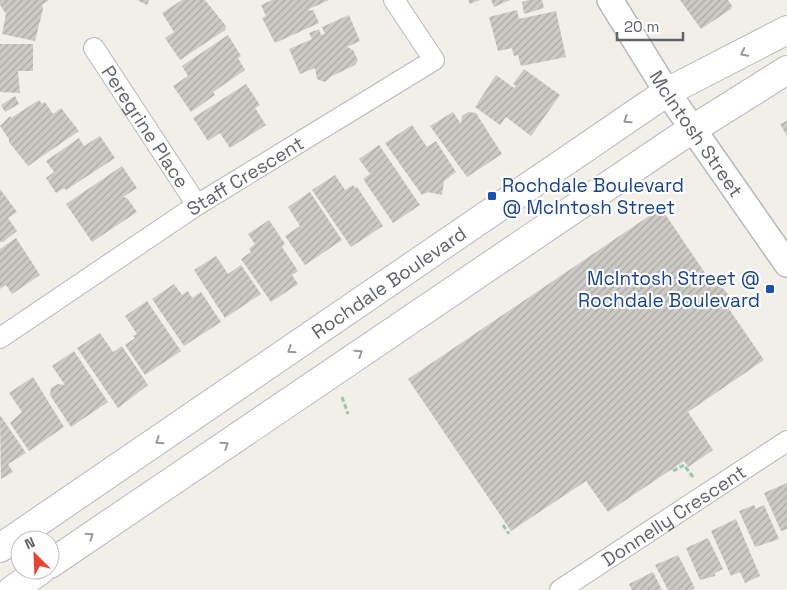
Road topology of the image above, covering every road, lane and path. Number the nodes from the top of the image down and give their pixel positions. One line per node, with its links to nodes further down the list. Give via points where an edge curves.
1 (394, 0): 8 (street, Staff Crescent, via 434,60)
2 (610, 0): 6 (street, McIntosh Street)
3 (787, 30): 6 (main road, Rochdale Boulevard, one-way to 6)
4 (94, 48): 8 (street, Peregrine Place)
5 (787, 70): 7 (main road)
6 (667, 92): 7 (street, McIntosh Street); 18 (main road, Rochdale Boulevard, one-way to 18)
7 (692, 128): 9 (street, McIntosh Street); 19 (main road, one-way to 7)
8 (197, 205): 10 (street, Staff Crescent)
9 (787, 264)
10 (0, 338)
11 (342, 391): 12 (path, via 342,402)
12 (348, 414)
13 (787, 441): 22 (street, Donnelly Crescent)
14 (673, 471): 15 (path, via 684,465)
15 (694, 480)
16 (503, 524): 17 (path)
17 (509, 534)
18 (0, 548)
19 (60, 557)
20 (26, 580): 21 (main road)
21 (12, 590)
22 (560, 590)

